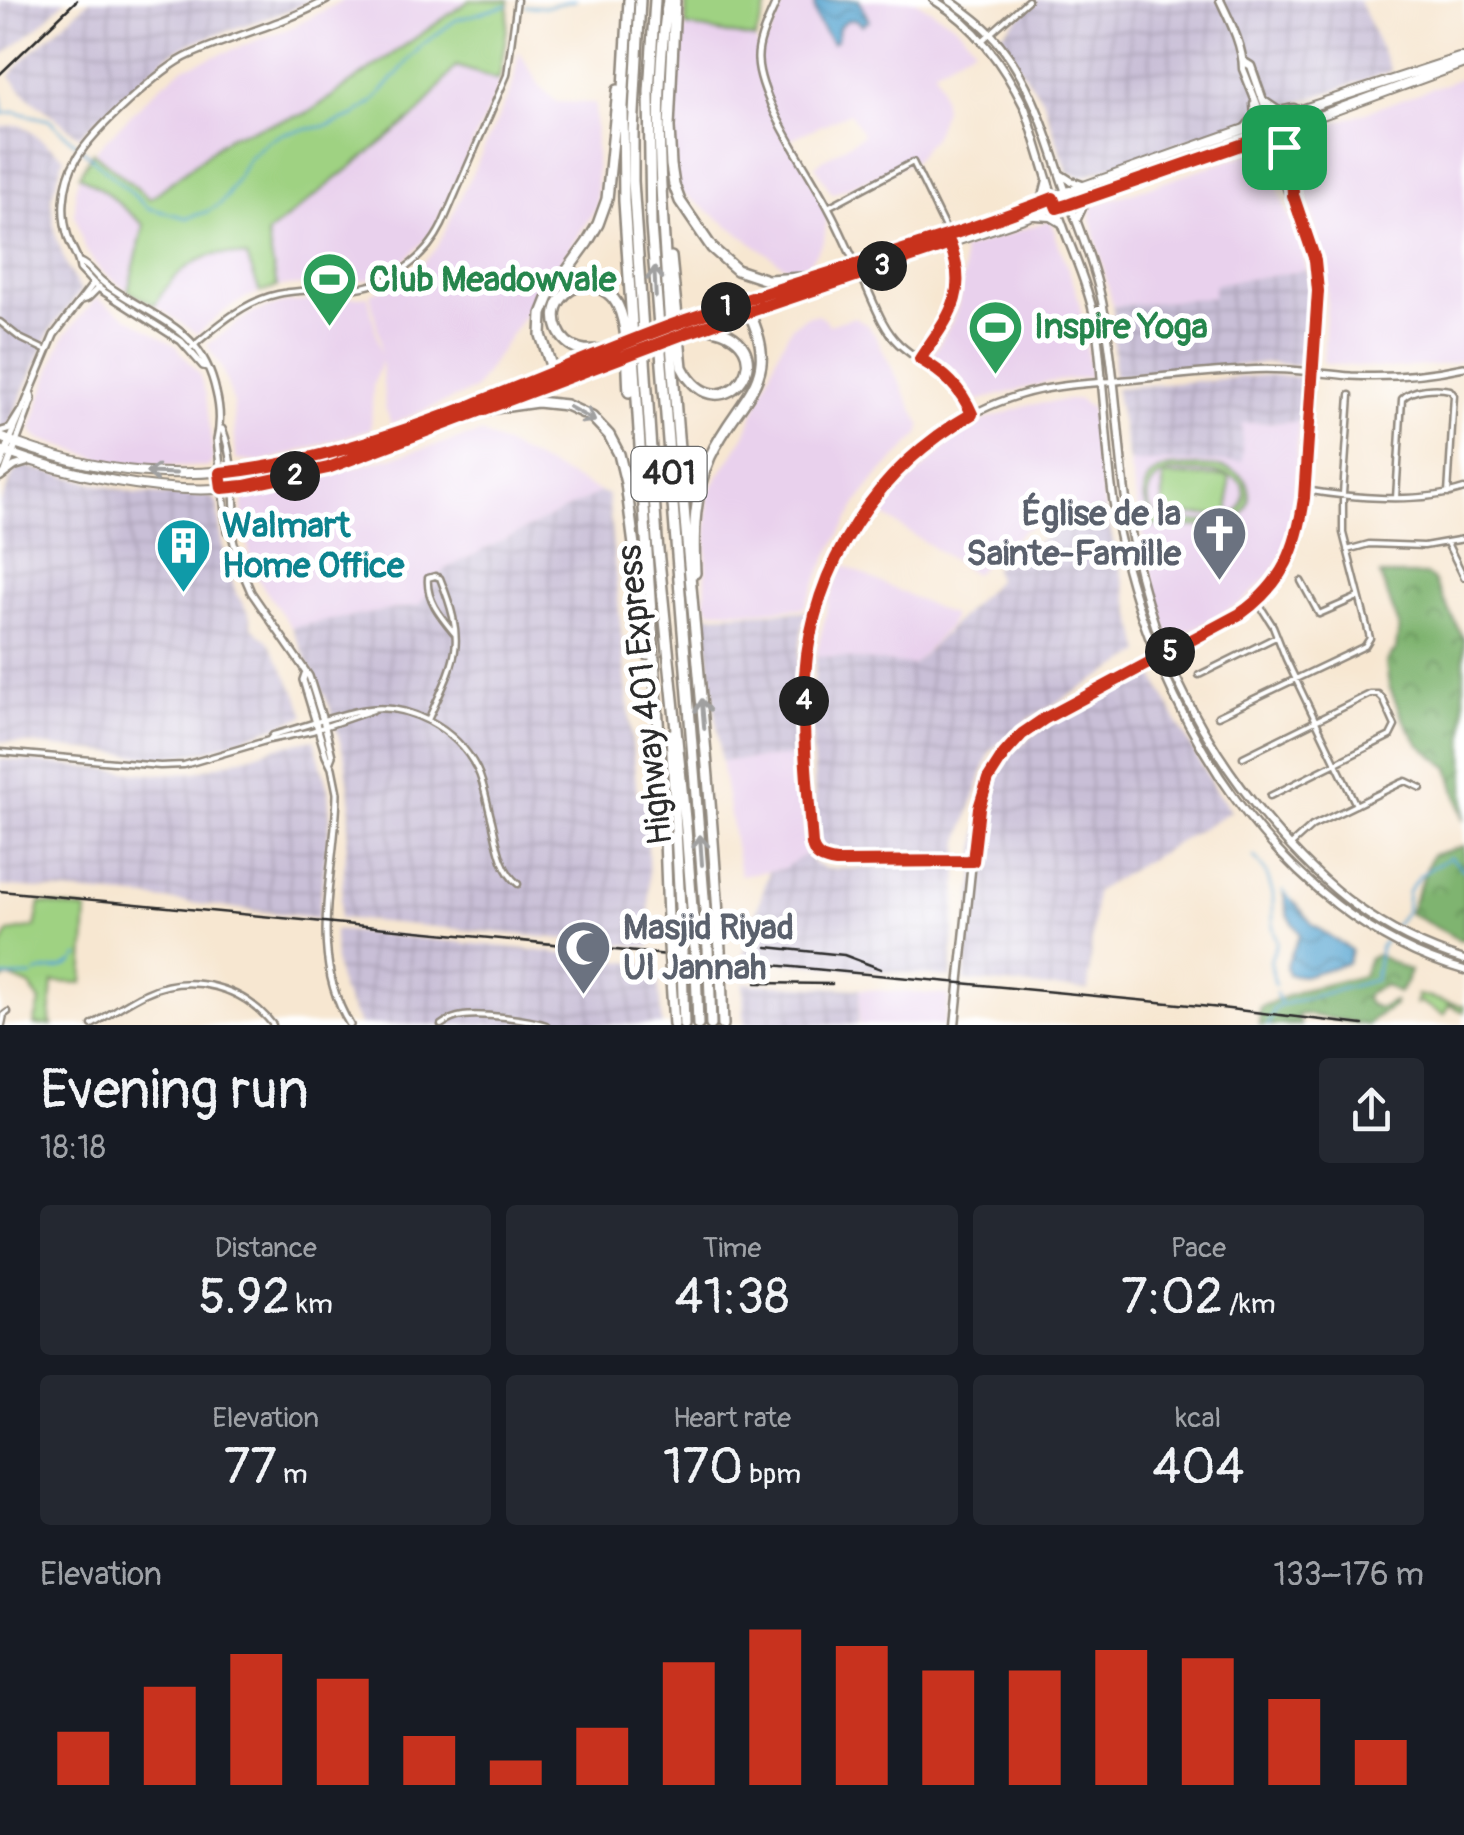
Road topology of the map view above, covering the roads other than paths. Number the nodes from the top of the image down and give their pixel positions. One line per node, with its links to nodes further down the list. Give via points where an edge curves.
1 (326, 0): 44 (street, via 171,65 86,144 67,181 64,219 80,262)
2 (518, 0): 49 (street, via 503,88 442,225 419,257 376,283 252,303)
3 (629, 0): 13 (highway, 401)
4 (640, 0): 95 (highway, Highway 401 Express / 401, via 632,132)
5 (655, 0): 127 (highway, Highway 401 Express / 401, one-way to 5, bridge, via 650,209)
6 (668, 0): 25 (highway, 401)
7 (676, 0): 43 (highway, via 669,127 680,200 712,248 738,270 767,280)
8 (777, 0): 35 (street, via 759,50 761,78)
9 (934, 0): 15 (main road)
10 (948, 0): 14 (main road)
11 (1028, 0): 14 (street)
12 (1220, 0): 17 (main road)
13 (627, 28): 55 (highway, via 607,199 542,314); 82 (highway, 401, via 623,172)
14 (990, 33): 15 (street); 27 (main road, via 1035,102)
15 (982, 40): 28 (main road, via 1012,82)
16 (1464, 61): 18 (main road); 20 (main road)
17 (1259, 99): 18 (main road, via 1279,111); 19 (main road); 21 (main road)
18 (1299, 111): 19 (main road)
19 (1267, 121): 21 (main road); 22 (main road)
20 (1290, 128): 22 (main road); 26 (main road)
21 (1244, 130): 29 (main road)
22 (1271, 134): 23 (main road); 24 (main road); 26 (main road)
23 (1246, 143): 24 (main road); 32 (main road)
24 (1274, 152): 31 (main road)
25 (660, 154): 48 (highway, via 682,368 699,391 729,392 746,374 745,349 729,333); 98 (highway, 401)
26 (1285, 162): 31 (main road)
27 (1060, 173): 29 (main road); 30 (main road)
28 (1047, 178): 33 (main road); 36 (main road, via 1043,196)
29 (1086, 186): 30 (main road)
30 (1066, 193): 33 (main road); 34 (main road)
31 (1293, 195): 54 (main road, via 1315,260)
32 (1092, 196): 34 (main road); 39 (main road)
33 (1053, 198): 36 (main road); 37 (main road)
34 (1070, 204): 37 (main road); 39 (main road)
35 (828, 207): 41 (street, via 913,162); 52 (street, via 882,320)
36 (1024, 208): 41 (main road)
37 (1057, 208): 38 (main road); 40 (main road)
38 (1034, 216): 40 (main road); 41 (main road)
39 (1076, 221): 57 (main road, via 1101,297)
40 (1062, 225): 56 (main road, via 1095,318)
41 (949, 240): 42 (main road, bridge); 52 (street, via 957,292)
42 (850, 274): 43 (main road); 46 (main road)
43 (820, 278): 45 (main road)
44 (98, 283): 49 (street); 51 (street)
45 (743, 301): 46 (highway); 50 (main road, bridge)
46 (749, 312): 48 (main road); 98 (highway, via 760,345 760,377 711,455 698,498)
47 (0, 322): 51 (street)
48 (702, 328): 55 (main road, bridge)
49 (193, 347): 63 (street, via 208,362)
50 (611, 348): 55 (main road); 82 (highway, via 579,349 561,337 556,312 571,290 596,286 608,292 622,317)
51 (47, 352): 58 (street)
52 (920, 359): 62 (street, via 956,386)
53 (1464, 367): 54 (street, via 1383,377)
54 (1312, 372): 57 (street, via 1247,370); 78 (main road)
55 (554, 376): 60 (main road); 69 (main road, via 360,444)
56 (1102, 382): 57 (street); 62 (street, via 1042,389); 97 (main road, via 1119,531)
57 (1112, 382): 96 (main road, via 1131,540)
58 (31, 394): 61 (street); 64 (street)
59 (1350, 395): 79 (street)
60 (488, 409): 73 (main road, via 328,468); 111 (highway, one-way to 111, via 566,405 600,425 619,454)
61 (20, 413): 64 (main road)
62 (972, 414): 113 (street, via 907,459 848,536 814,620 804,703 816,854 836,862)
63 (220, 426): 66 (street); 67 (street)
64 (7, 438): 65 (main road); 72 (main road, one-way to 64, via 106,468)
65 (6, 452): 68 (main road); 70 (main road)
66 (219, 457): 71 (street); 72 (street)
67 (229, 460): 69 (street); 71 (street)
68 (34, 462): 70 (main road); 76 (main road, via 112,480)
69 (248, 470): 71 (main road)
70 (1, 472)
71 (225, 472): 72 (main road); 74 (street); 75 (street)
72 (204, 474)
73 (244, 486): 75 (main road); 84 (street)
74 (222, 488): 75 (main road); 76 (main road); 83 (street)
75 (233, 488): 84 (street)
76 (205, 489): 83 (street)
77 (1464, 489): 80 (street)
78 (1305, 490): 79 (street); 92 (main road, via 1293,550)
79 (1343, 494): 81 (street); 88 (street)
80 (1448, 494): 81 (street); 81 (street, via 1454,396 1443,388 1402,399)
81 (1396, 498)
82 (643, 500): 111 (highway, 401)
83 (223, 502): 85 (street)
84 (234, 502): 85 (street)
85 (232, 536): 104 (street, via 251,592 309,676)
86 (1464, 538): 87 (street)
87 (1448, 543): 88 (street); 89 (street)
88 (1347, 550): 91 (street)
89 (1464, 577)
90 (1301, 581): 91 (street, via 1319,614)
91 (1358, 597): 100 (street, via 1368,643)
92 (1257, 602): 94 (street); 96 (main road)
93 (455, 634): 93 (street, via 440,578 428,578 433,603); 102 (street, via 454,664)
94 (1277, 637): 99 (street); 100 (street)
95 (666, 641): 125 (highway, bridge); 126 (highway, Highway 401 Express / 401, bridge)
96 (1165, 654): 97 (main road); 112 (main road, via 1233,776)
97 (1156, 659): 113 (main road, via 1044,719 1012,744 982,794); 116 (main road, via 1197,742 1282,853 1374,932)
98 (698, 664): 128 (highway, 401, one-way to 98, bridge)
99 (1200, 675)
100 (1295, 678): 101 (street); 103 (street)
101 (1218, 716)
102 (428, 720): 104 (street, via 368,709); 114 (street, via 454,738 477,768 501,856)
103 (1315, 720): 106 (street); 107 (street); 107 (street, via 1373,693 1382,699 1394,732)
104 (321, 725): 105 (street, via 184,764); 121 (street, via 338,793 325,950 334,995)
105 (0, 752)
106 (1243, 756)
107 (1336, 763): 109 (street); 110 (street)
108 (1421, 788): 110 (street, via 1406,781)
109 (1270, 796)
110 (1356, 805): 112 (street, via 1312,826)
111 (664, 812): 124 (highway, 401, bridge)
112 (1290, 846): 115 (main road, via 1379,924)
113 (973, 861): 129 (main road)
114 (518, 884)
115 (1464, 960)
116 (1464, 970)
117 (8, 1012): 118 (street)
118 (2, 1025)
119 (92, 1025): 120 (street, via 143,994 189,983 236,994)
120 (273, 1025)
121 (350, 1025)
122 (440, 1025): 123 (street, via 475,1015)
123 (546, 1025)
124 (674, 1025)
125 (684, 1025)
126 (698, 1025)
127 (710, 1025)
128 (723, 1025)
129 (955, 1025)

